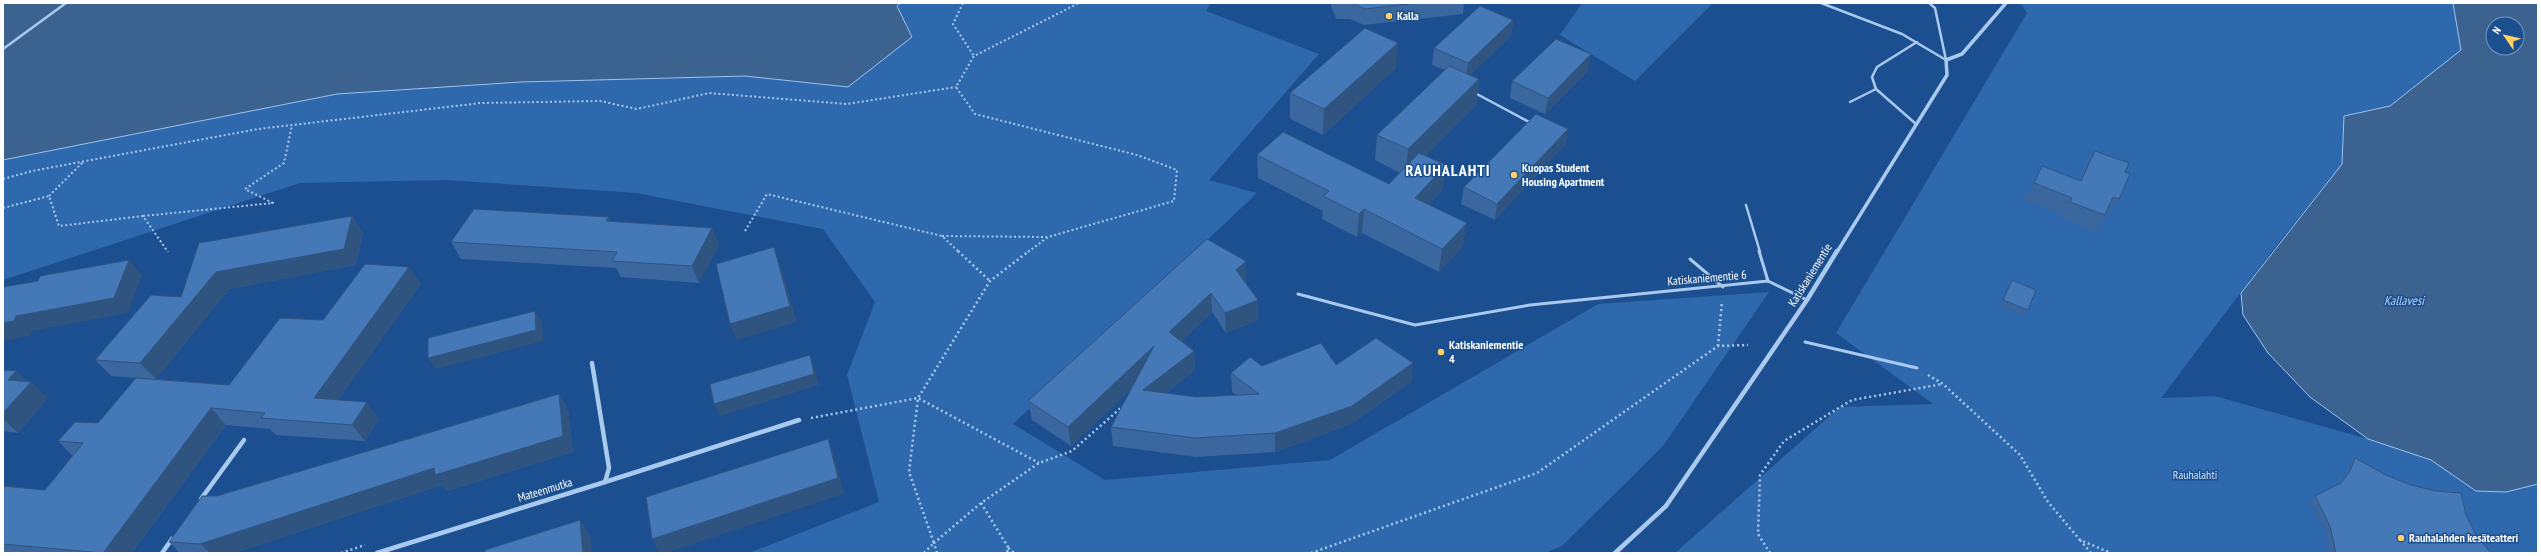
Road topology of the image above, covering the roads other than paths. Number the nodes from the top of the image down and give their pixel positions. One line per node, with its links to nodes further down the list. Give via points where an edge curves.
1 (66, 3): 6 (lane)
2 (1821, 3): 5 (lane)
3 (1929, 3): 7 (lane, via 1935,8)
4 (2006, 3): 7 (street, via 1962,54)
5 (1917, 42): 7 (lane); 8 (lane, via 1877,66 1872,77)
6 (3, 49)
7 (1946, 60): 11 (street, Katiskaniementie, via 1947,76)
8 (1876, 89): 10 (lane); 11 (lane)
9 (1470, 91): 12 (lane, via 1497,102)
10 (1850, 102)
11 (1916, 124): 18 (street, Katiskaniementie)
12 (1536, 126)
13 (1746, 205): 15 (lane)
14 (1690, 259): 16 (lane)
15 (1768, 281): 16 (lane, Katiskaniementie 6); 18 (lane)
16 (1723, 287): 17 (lane, Katiskaniementie 6, via 1530,305 1415,324)
17 (1298, 294)
18 (1807, 300): 29 (street, Katiskaniementie, via 1666,506)
19 (1805, 342): 21 (lane)
20 (592, 363): 24 (street, via 609,468)
21 (1917, 368)
22 (799, 420): 24 (street, Mateenmutka)
23 (244, 440): 25 (street)
24 (605, 482): 28 (street, Mateenmutka)
25 (198, 503)
26 (175, 534): 27 (street)
27 (162, 553)
28 (377, 553)
29 (1615, 553)

